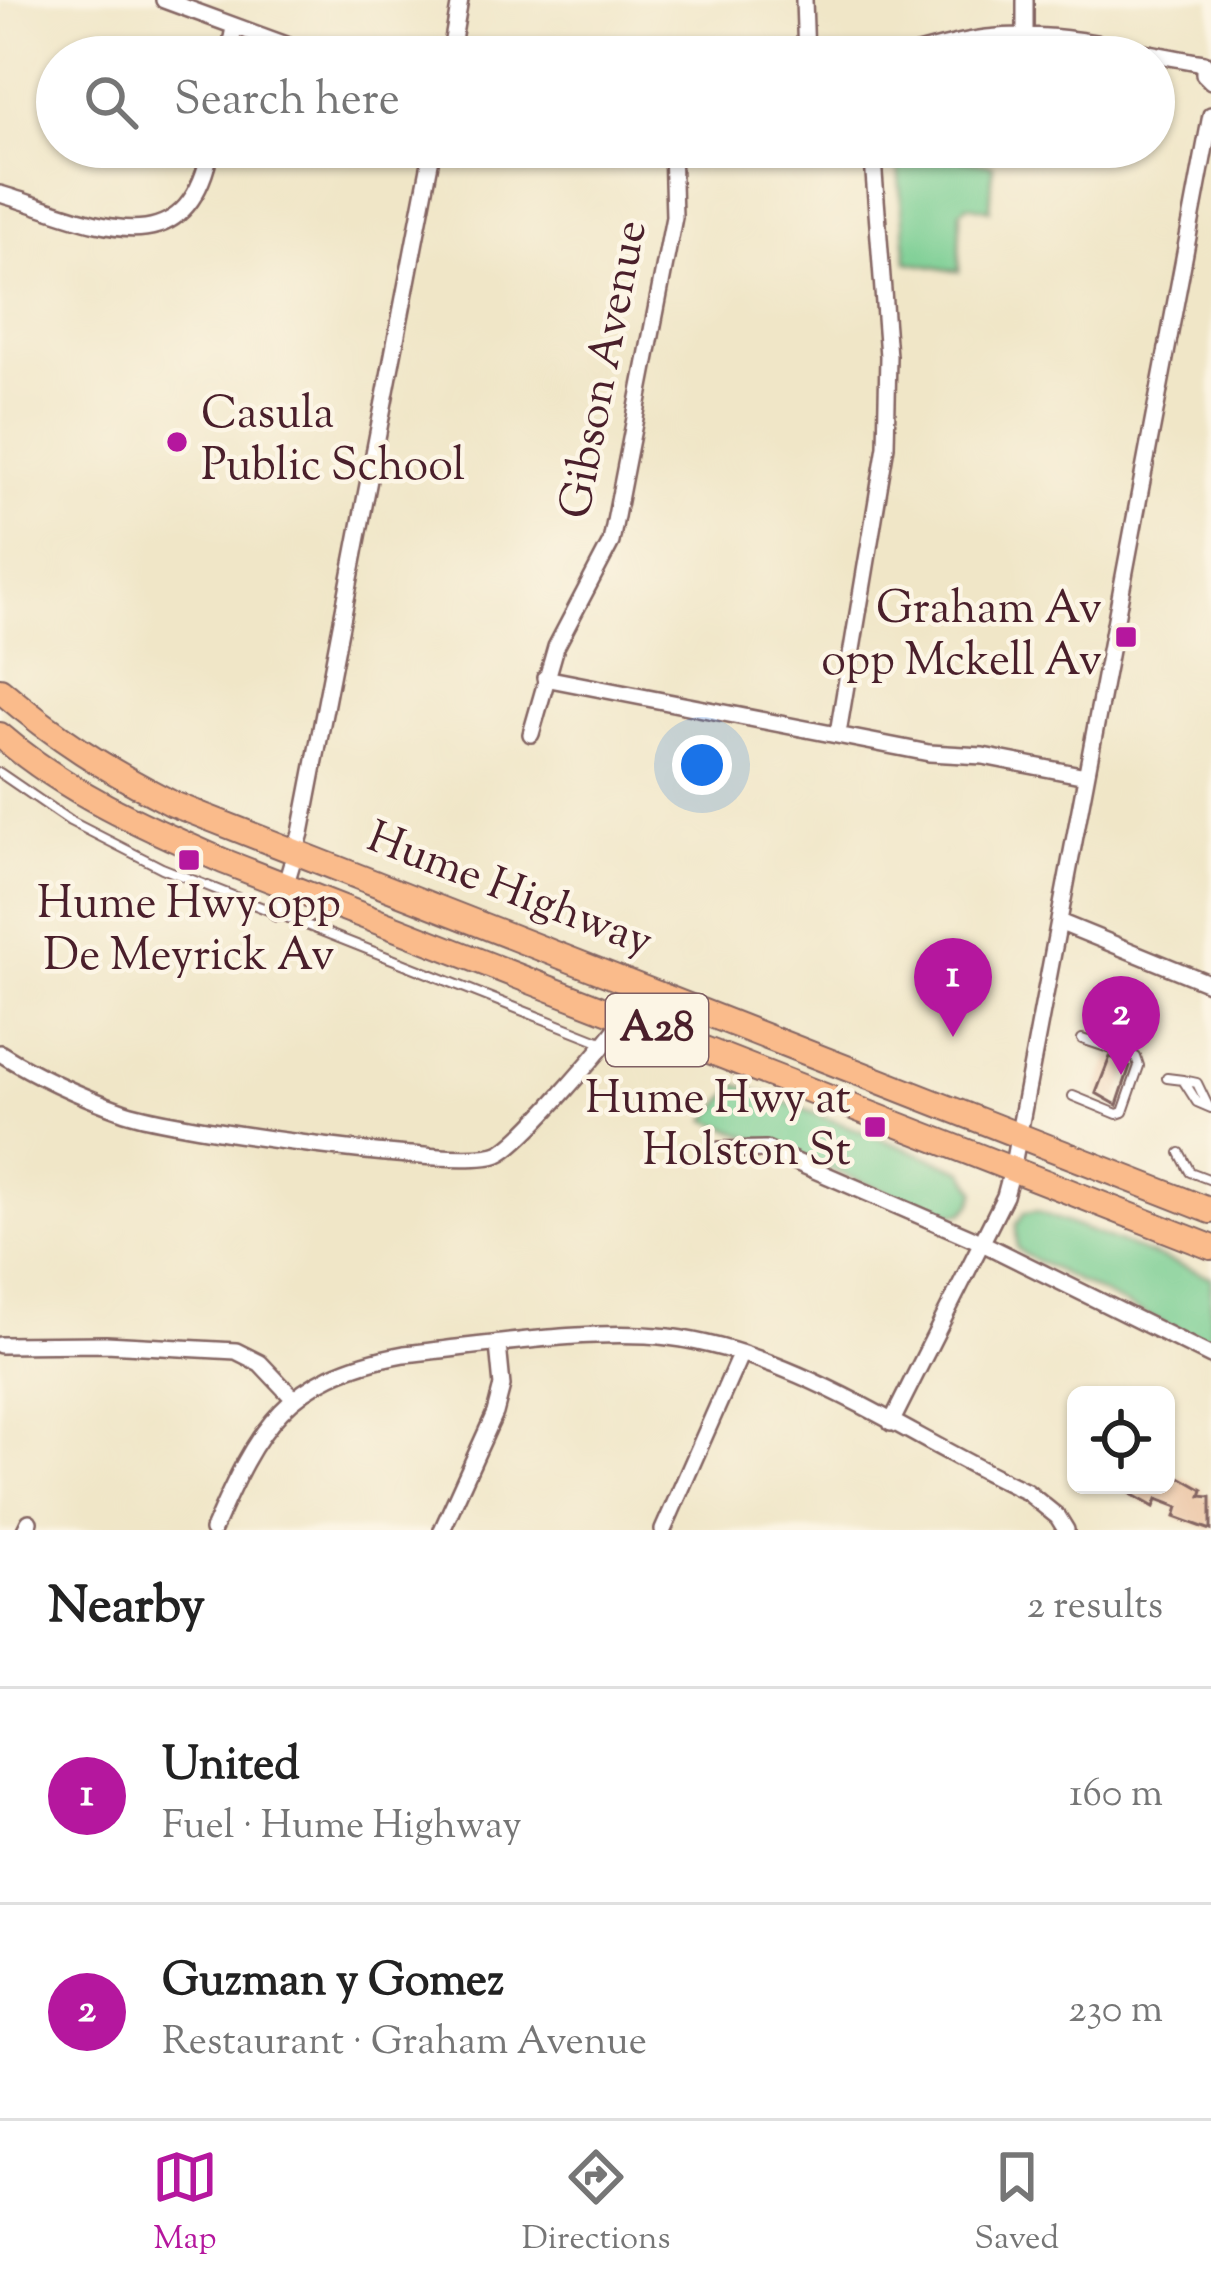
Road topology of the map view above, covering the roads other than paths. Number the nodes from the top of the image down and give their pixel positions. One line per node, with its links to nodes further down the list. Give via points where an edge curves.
1 (164, 0): 5 (street)
2 (460, 0): 8 (street)
3 (805, 0): 9 (street)
4 (1025, 0): 10 (street)
5 (234, 28): 6 (street); 7 (street)
6 (232, 36)
7 (257, 36)
8 (454, 36)
9 (806, 36)
10 (1025, 36)
11 (1175, 53): 12 (street)
12 (1207, 58): 13 (street)
13 (1211, 81)
14 (1211, 116): 26 (street)
15 (205, 168): 19 (street, via 190,206 148,229 115,228)
16 (429, 168): 27 (street)
17 (673, 168): 20 (street, Gibson Avenue, via 674,218 611,542)
18 (874, 168): 22 (street, via 888,356 886,446)
19 (0, 194)
20 (545, 678): 22 (street); 23 (street, Gibson Avenue)
21 (0, 690): 27 (highway, Hume Highway / A28, via 99,766)
22 (838, 733): 26 (street)
23 (532, 734)
24 (0, 735): 28 (highway, Hume Highway / A28, via 127,819)
25 (0, 773): 29 (lane, via 100,839)
26 (1086, 776): 30 (street)
27 (297, 854): 28 (street); 32 (highway, Hume Highway / A28)
28 (288, 886): 29 (street); 33 (highway, Hume Highway / A28)
29 (277, 913): 35 (lane)
30 (1059, 922): 31 (street); 40 (street)
31 (1211, 984)
32 (637, 986): 33 (street); 40 (highway, Hume Highway / A28)
33 (625, 1017): 35 (street); 43 (highway, Hume Highway / A28)
34 (1082, 1039): 38 (lane, via 1136,1057 1139,1066 1123,1112)
35 (602, 1042): 36 (street, via 505,1151 484,1159 172,1125)
36 (2, 1061)
37 (1166, 1078): 39 (lane, via 1183,1080)
38 (1073, 1096)
39 (1209, 1107)
40 (1018, 1135): 43 (street); 45 (highway, Hume Highway / A28)
41 (719, 1150): 46 (street, via 766,1149)
42 (1180, 1153): 44 (lane, via 1190,1172)
43 (1012, 1170): 46 (street); 47 (highway, Hume Highway / A28)
44 (1211, 1180)
45 (1211, 1211)
46 (982, 1243): 51 (street); 53 (street)
47 (1211, 1247)
48 (0, 1345): 52 (street, via 236,1352 260,1363)
49 (498, 1345): 50 (street, via 646,1335); 52 (street, via 373,1359); 55 (street, via 495,1412)
50 (741, 1353): 53 (street); 56 (street)
51 (1211, 1356)
52 (294, 1399): 54 (street, via 244,1460)
53 (891, 1423): 57 (street, via 1027,1492)
54 (213, 1530)
55 (442, 1530)
56 (663, 1530)
57 (1066, 1530)

